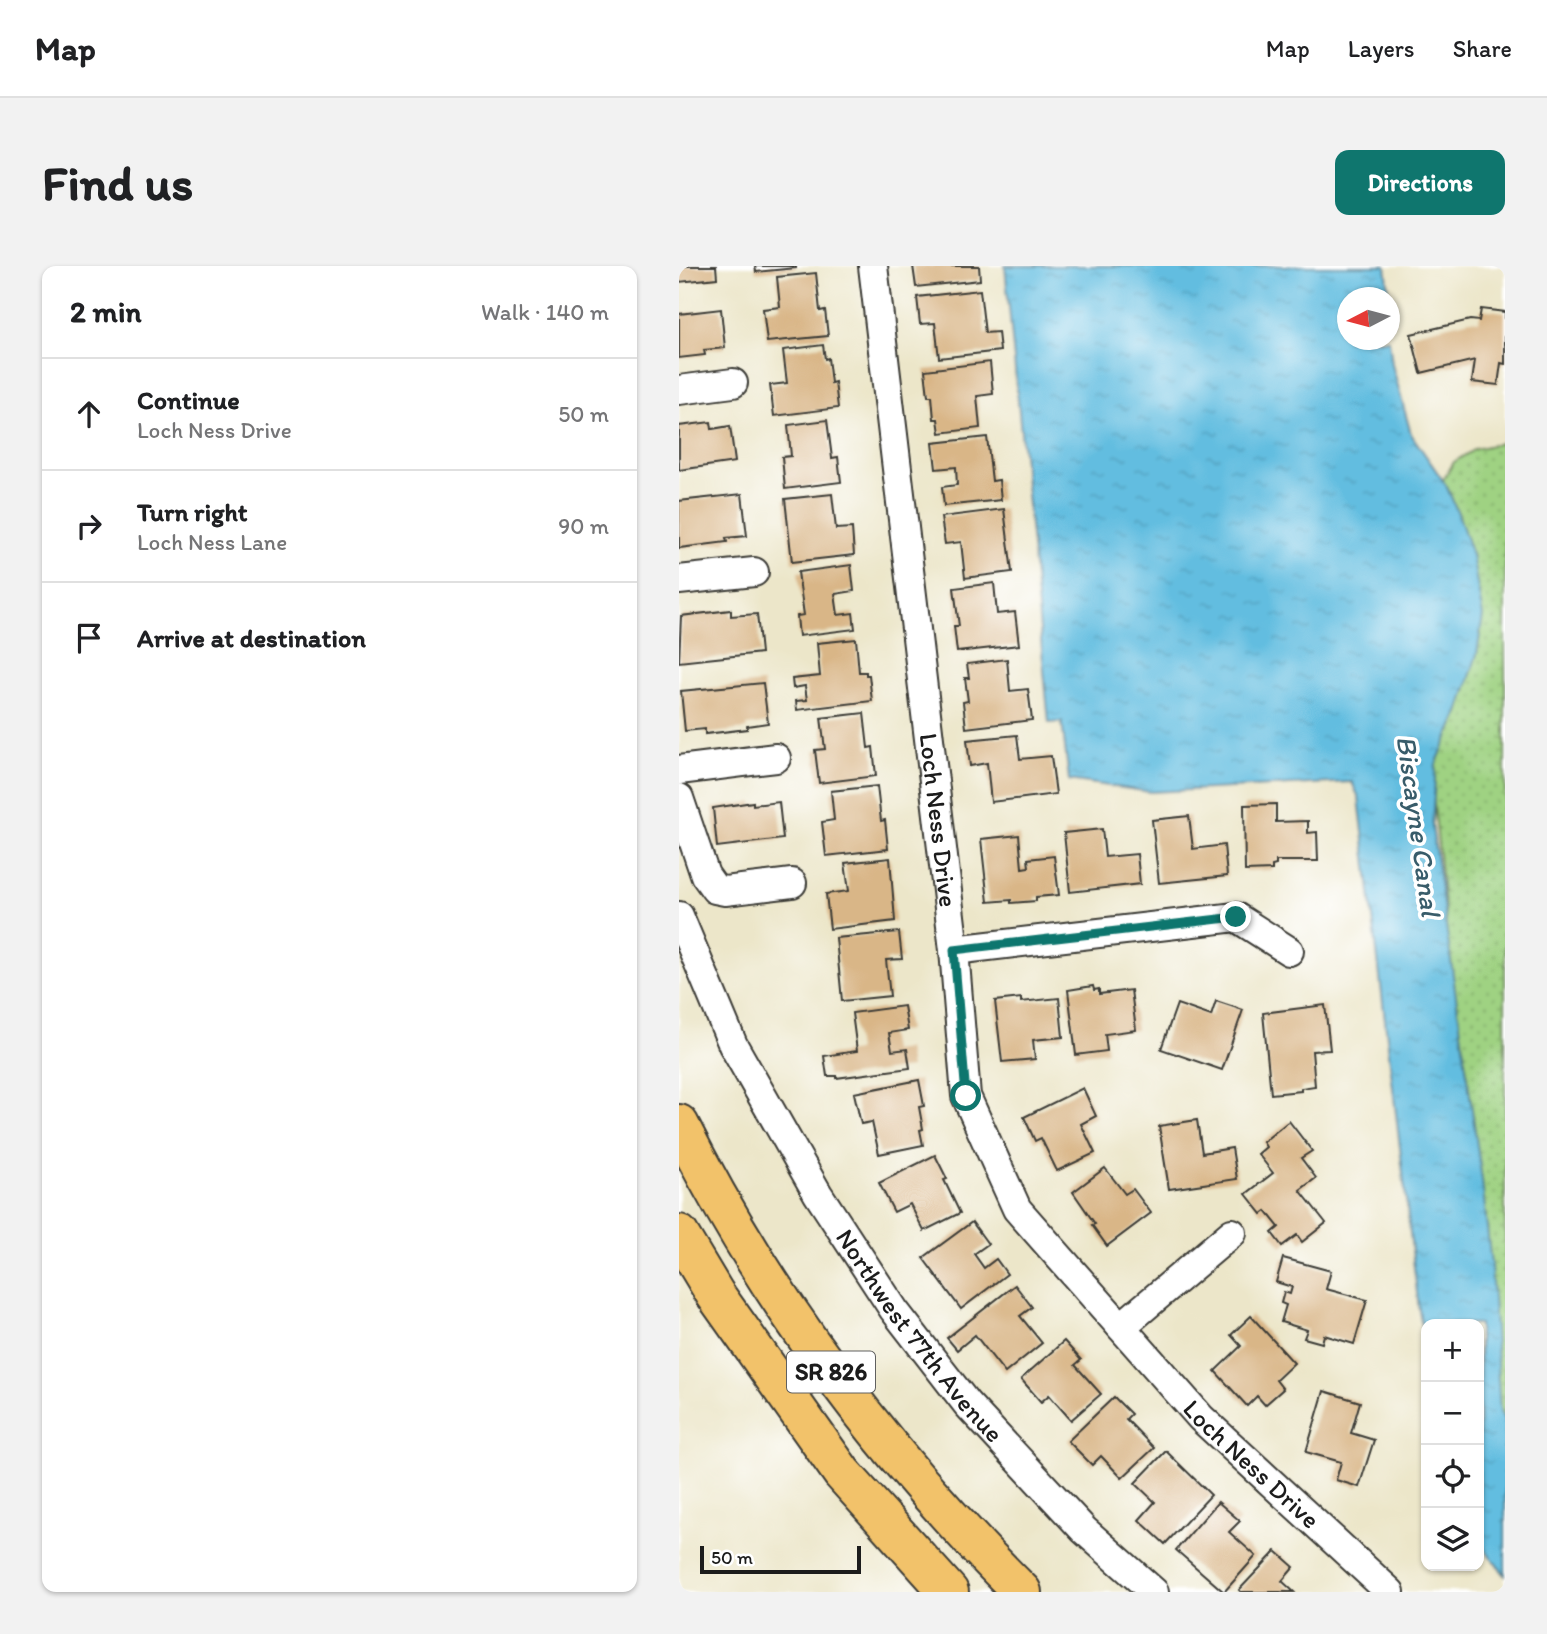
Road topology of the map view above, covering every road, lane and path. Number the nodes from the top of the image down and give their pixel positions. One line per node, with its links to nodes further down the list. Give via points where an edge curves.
1 (873, 266): 11 (street, Loch Ness Drive)
2 (733, 383): 3 (street)
3 (679, 390)
4 (754, 572): 5 (street)
5 (679, 580)
6 (776, 758): 7 (street)
7 (679, 770)
8 (679, 798): 9 (street, via 705,875 715,889)
9 (792, 883)
10 (679, 916): 19 (street, Northwest 77th Avenue, via 733,1045 818,1194 902,1320 976,1413 1084,1530)
11 (954, 950): 12 (street, via 1236,917); 16 (street, Loch Ness Drive, via 966,1096 1017,1209)
12 (1289, 951)
13 (679, 1124): 18 (highway, SR 826, via 798,1327 875,1430 969,1540)
14 (1232, 1233): 16 (street)
15 (679, 1234): 17 (highway, SR 826, via 715,1294 842,1472)
16 (1121, 1327): 20 (street, Loch Ness Drive, via 1201,1418)
17 (949, 1592)
18 (1022, 1592)
19 (1154, 1592)
20 (1390, 1592)

